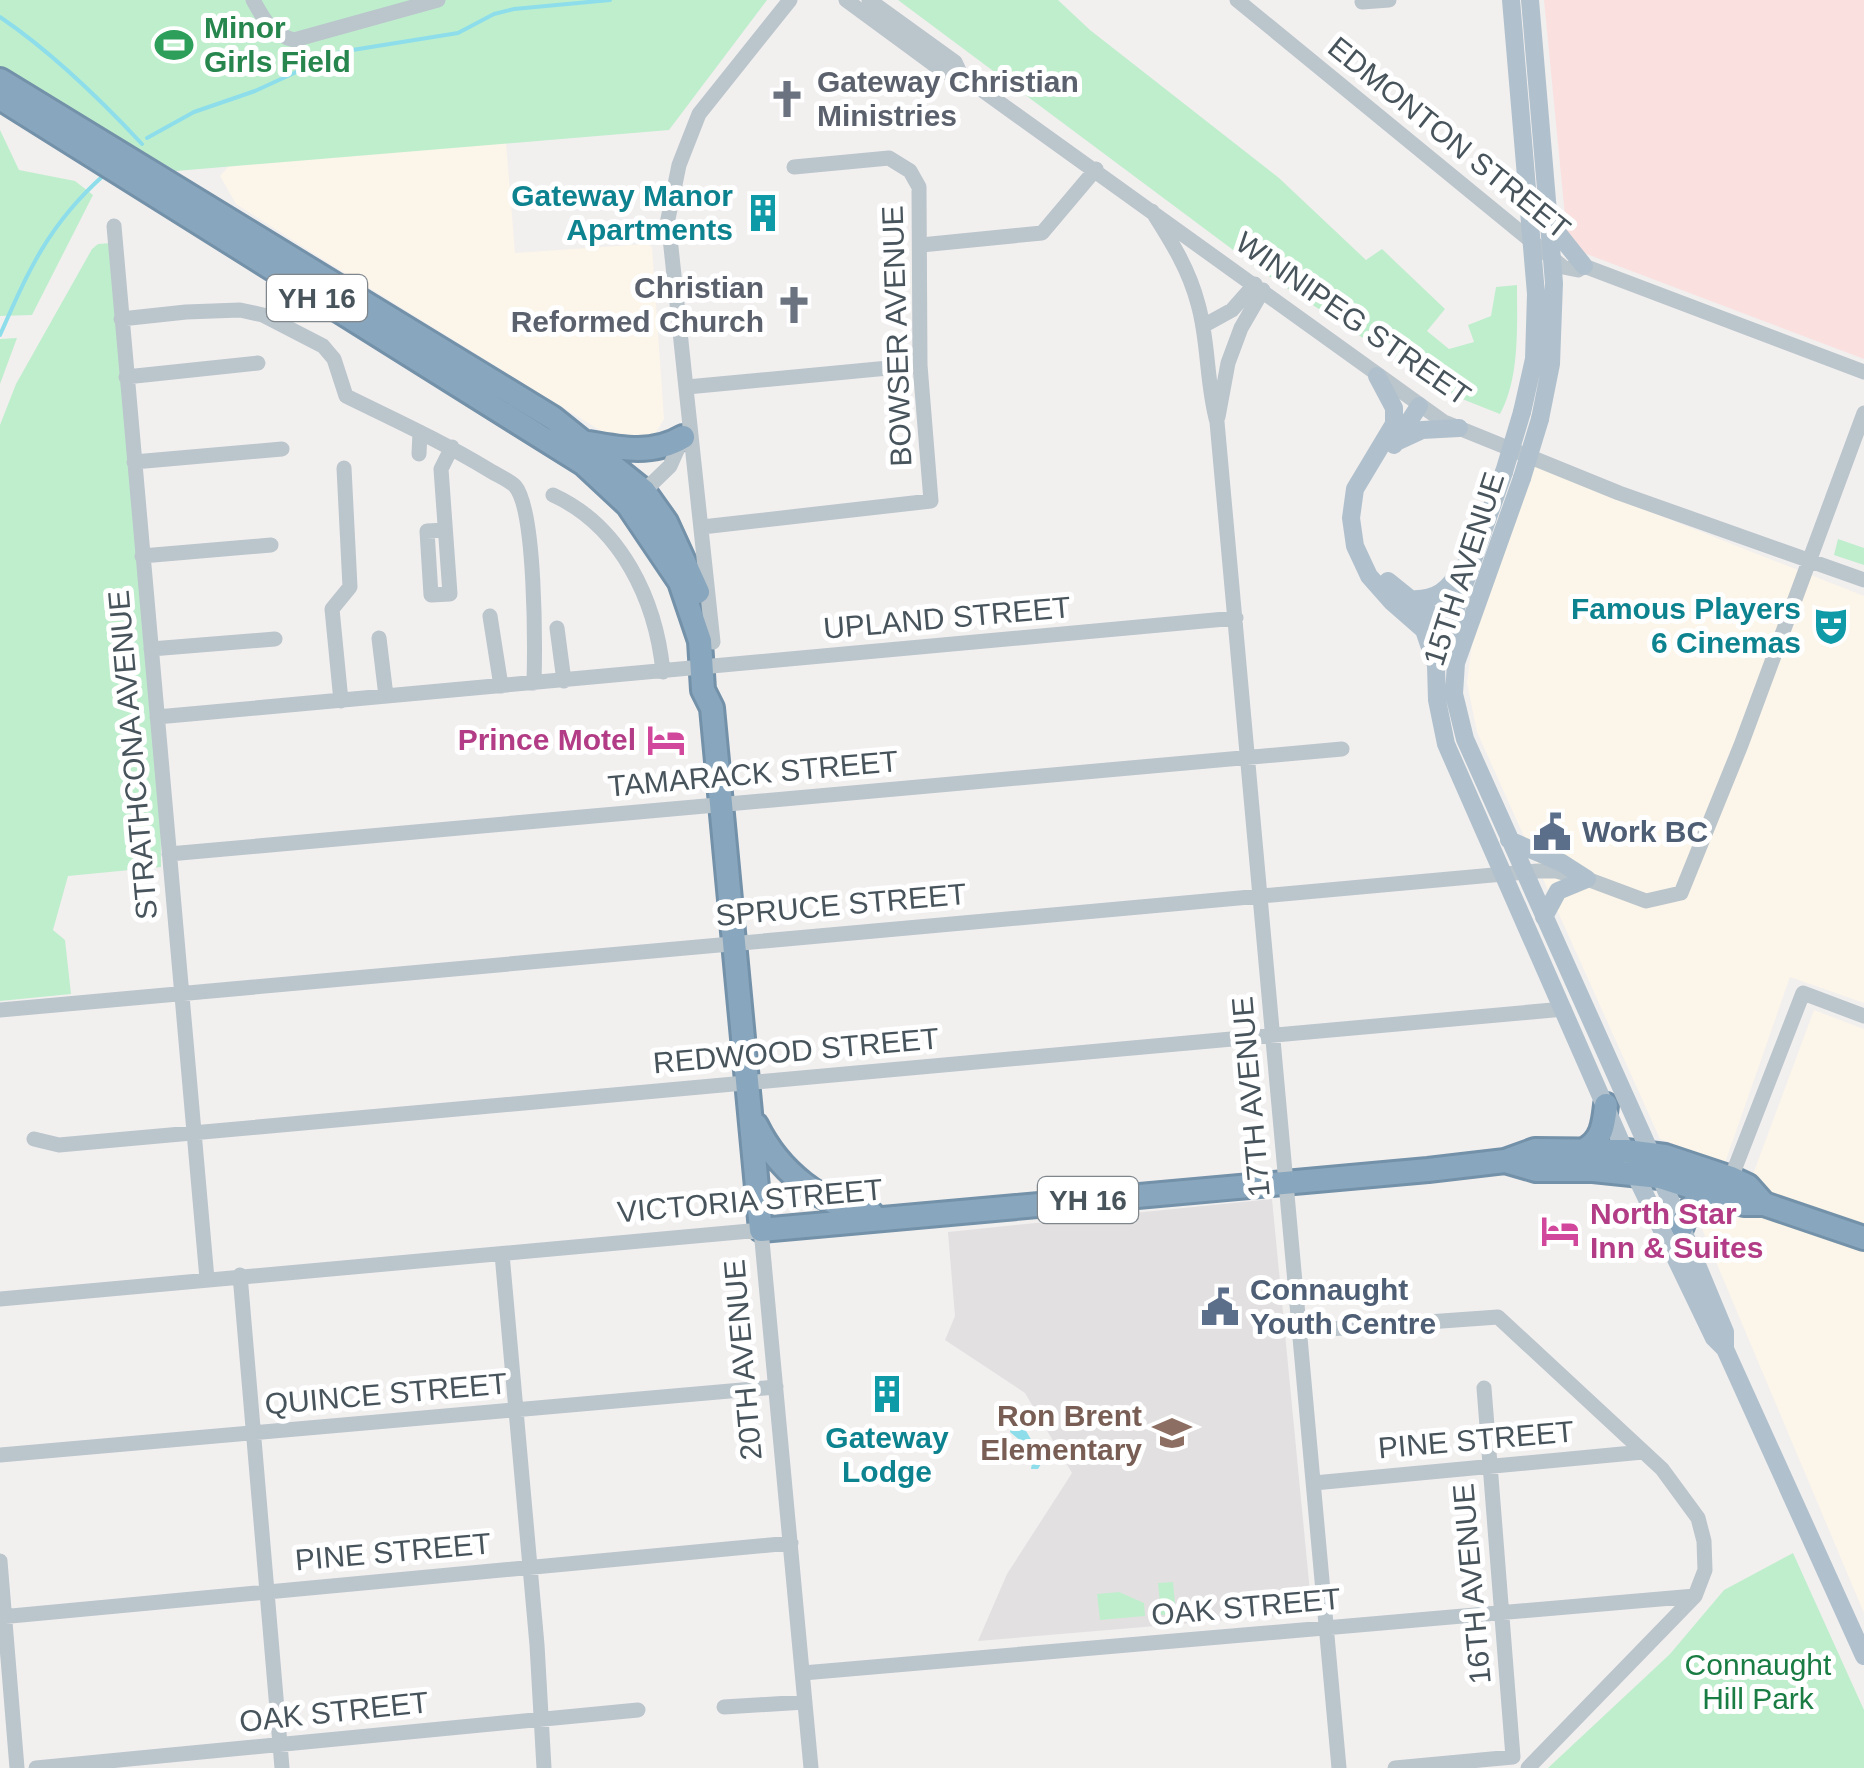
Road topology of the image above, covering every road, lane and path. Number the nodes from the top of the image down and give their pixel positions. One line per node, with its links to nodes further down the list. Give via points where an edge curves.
1 (253, 0): 2 (street, via 266,25 294,40)
2 (438, 0)
3 (846, 0): 11 (street, WINNIPEG STREET, via 944,72)
4 (869, 0): 11 (street, WINNIPEG STREET, via 955,62)
5 (1237, 0): 19 (street, EDMONTON STREET)
6 (1389, 0): 10 (street)
7 (1512, 0): 19 (main road, 15TH AVENUE)
8 (1530, 0): 17 (main road, 15TH AVENUE)
9 (787, 2): 31 (street, 20TH AVENUE, via 699,114 680,164 668,219)
10 (1362, 2)
11 (961, 75): 15 (street, WINNIPEG STREET)
12 (0, 80): 39 (highway, YH 16)
13 (0, 98): 48 (highway, YH 16)
14 (794, 167): 20 (street, BOWSER AVENUE, via 889,158 920,187)
15 (1096, 170): 16 (street, WINNIPEG STREET); 20 (street, via 1042,233)
16 (1152, 211): 23 (street, WINNIPEG STREET); 25 (street, 17TH AVENUE, via 1188,271)
17 (1549, 222): 21 (main road, 15TH AVENUE); 22 (main road)
18 (114, 226): 24 (street, STRATHCONA AVENUE)
19 (1532, 242): 21 (street, EDMONTON STREET); 34 (main road, 15TH AVENUE)
20 (921, 245): 27 (street, BOWSER AVENUE)
21 (1553, 261): 22 (street, EDMONTON STREET); 34 (main road, 15TH AVENUE, via 1554,328)
22 (1584, 266): 28 (street, EDMONTON STREET)
23 (1259, 287): 25 (street); 29 (street, WINNIPEG STREET); 35 (street, 17TH AVENUE, via 1228,363)
24 (121, 319): 30 (street, STRATHCONA AVENUE); 38 (street, via 240,310 263,315 323,346 346,396)
25 (1203, 326): 35 (street, 17TH AVENUE)
26 (258, 363): 30 (street)
27 (920, 365): 31 (street); 49 (street, BOWSER AVENUE, via 931,501)
28 (1864, 372)
29 (1377, 376): 32 (street, WINNIPEG STREET); 66 (main road, via 1395,416 1355,490 1355,546 1369,576 1424,630)
30 (126, 377): 44 (street, STRATHCONA AVENUE)
31 (687, 387): 37 (street, 20TH AVENUE)
32 (1419, 406): 36 (street, WINNIPEG STREET); 40 (main road)
33 (1864, 413): 54 (street)
34 (1531, 416): 46 (main road, 15TH AVENUE, bridge)
35 (1216, 422): 58 (street, 17TH AVENUE)
36 (1460, 428): 40 (main road, via 1422,430); 54 (street, WINNIPEG STREET)
37 (686, 429): 39 (highway, via 670,445 630,451); 48 (street, via 670,466); 49 (street, 20TH AVENUE)
38 (420, 432): 41 (street); 43 (street)
39 (586, 442): 48 (highway, YH 16)
40 (1396, 442): 56 (main road, via 1373,476 1362,517 1378,570)
41 (452, 448): 50 (street, via 441,469); 70 (street, via 515,486 523,502)
42 (282, 449): 44 (street)
43 (419, 454)
44 (134, 462): 53 (street, STRATHCONA AVENUE)
45 (344, 468): 73 (street, via 350,587 332,609)
46 (1513, 475): 51 (main road, 15TH AVENUE); 61 (main road, 15TH AVENUE)
47 (553, 495): 68 (street, via 578,506 628,560 660,636)
48 (636, 498): 64 (highway, YH 16, via 666,522 694,576); 67 (highway, YH 16, via 680,582)
49 (702, 526): 64 (street, 20TH AVENUE)
50 (445, 530)
51 (1479, 541): 56 (main road, via 1443,593); 59 (main road, 15TH AVENUE)
52 (270, 545): 53 (street)
53 (142, 556): 65 (street, STRATHCONA AVENUE)
54 (1810, 560): 55 (street, WINNIPEG STREET); 82 (street, SPRUCE STREET, via 1681,893 1646,901)
55 (1864, 580)
56 (1407, 599): 59 (main road)
57 (490, 616): 71 (street)
58 (1236, 618): 67 (street, UPLAND STREET); 76 (street, 17TH AVENUE)
59 (1449, 624): 61 (main road); 66 (main road, 15TH AVENUE)
60 (557, 628): 69 (street)
61 (1466, 634): 78 (main road, 15TH AVENUE, via 1454,694 1465,740)
62 (379, 638): 72 (street)
63 (275, 639): 65 (street)
64 (713, 642): 67 (highway, 20TH AVENUE / YH 16)
65 (151, 648): 74 (street, STRATHCONA AVENUE)
66 (1436, 665): 81 (main road, 15TH AVENUE, via 1446,744)
67 (708, 668): 68 (street, UPLAND STREET); 77 (highway, 20TH AVENUE / YH 16, via 717,690 712,708)
68 (664, 672): 69 (street, UPLAND STREET)
69 (564, 681): 70 (street, UPLAND STREET)
70 (534, 683): 71 (street, UPLAND STREET)
71 (501, 686): 72 (street, UPLAND STREET)
72 (386, 696): 73 (street, UPLAND STREET)
73 (342, 700): 74 (street, UPLAND STREET)
74 (157, 717): 79 (street, STRATHCONA AVENUE)
75 (1342, 749): 76 (street, TAMARACK STREET)
76 (1249, 758): 77 (street, TAMARACK STREET); 83 (street, 17TH AVENUE)
77 (720, 806): 79 (street, TAMARACK STREET); 85 (highway, 20TH AVENUE / YH 16)
78 (1509, 840): 80 (main road, 15TH AVENUE); 82 (main road)
79 (169, 854): 86 (street, STRATHCONA AVENUE)
80 (1524, 872): 81 (street, SPRUCE STREET); 82 (street, SPRUCE STREET); 84 (main road, 15TH AVENUE)
81 (1504, 874): 83 (street, SPRUCE STREET); 87 (main road, 15TH AVENUE)
82 (1587, 879): 84 (main road, via 1558,891)
83 (1260, 894): 85 (street, SPRUCE STREET); 90 (street, 17TH AVENUE)
84 (1544, 917): 98 (main road, 15TH AVENUE)
85 (734, 943): 86 (street, SPRUCE STREET); 91 (highway, 20TH AVENUE / YH 16)
86 (182, 994): 88 (street, SPRUCE STREET); 94 (street, STRATHCONA AVENUE)
87 (1564, 1009): 90 (street, REDWOOD STREET); 92 (main road, 15TH AVENUE)
88 (0, 1010)
89 (1864, 1016): 102 (street, via 1803,993)
90 (1274, 1035): 91 (street, REDWOOD STREET); 103 (street, 17TH AVENUE)
91 (747, 1083): 93 (highway, 20TH AVENUE / YH 16); 94 (street, REDWOOD STREET)
92 (1606, 1106): 96 (highway, via 1600,1136); 97 (main road, 15TH AVENUE)
93 (750, 1110): 106 (highway, via 766,1144 809,1190); 108 (highway, 20TH AVENUE / YH 16)
94 (194, 1132): 95 (street, REDWOOD STREET, via 59,1145); 112 (street, STRATHCONA AVENUE)
95 (34, 1138)
96 (1584, 1150): 97 (highway, VICTORIA STREET / YH 16); 99 (highway, VICTORIA STREET / YH 16, via 1535,1150)
97 (1626, 1151): 98 (highway, VICTORIA STREET / YH 16); 100 (main road, 15TH AVENUE)
98 (1652, 1154): 101 (main road, 15TH AVENUE); 102 (highway, VICTORIA STREET / YH 16)
99 (1505, 1162): 100 (highway, VICTORIA STREET / YH 16, via 1536,1170); 103 (highway, VICTORIA STREET / YH 16)
100 (1634, 1174): 101 (highway, VICTORIA STREET / YH 16); 115 (main road, 15TH AVENUE)
101 (1660, 1176): 104 (highway, VICTORIA STREET / YH 16); 107 (main road, 15TH AVENUE)
102 (1731, 1178): 105 (highway, VICTORIA STREET / YH 16)
103 (1286, 1183): 106 (highway, VICTORIA STREET / YH 16); 114 (street, 17TH AVENUE)
104 (1710, 1193): 105 (highway, VICTORIA STREET / YH 16); 107 (highway, via 1698,1198)
105 (1764, 1204): 109 (highway, VICTORIA STREET / YH 16)
106 (890, 1218): 108 (highway, VICTORIA STREET / YH 16)
107 (1682, 1226): 115 (main road, 15TH AVENUE, via 1726,1332)
108 (761, 1230): 110 (street, VICTORIA STREET); 116 (street, 20TH AVENUE)
109 (1864, 1238)
110 (502, 1254): 111 (street, VICTORIA STREET); 118 (street)
111 (240, 1275): 112 (street, VICTORIA STREET); 119 (street)
112 (208, 1279): 113 (street, VICTORIA STREET)
113 (0, 1299)
114 (1301, 1330): 120 (street, via 1498,1317); 123 (street, 17TH AVENUE)
115 (1725, 1349): 132 (main road)
116 (776, 1388): 118 (street, QUINCE STREET); 124 (street, 20TH AVENUE)
117 (1484, 1388): 122 (street, 16TH AVENUE)
118 (515, 1410): 119 (street, QUINCE STREET); 126 (street)
119 (254, 1433): 121 (street, QUINCE STREET); 127 (street)
120 (1643, 1452): 122 (street, PINE STREET); 128 (street, via 1698,1518 1704,1570)
121 (0, 1455)
122 (1490, 1465): 123 (street, PINE STREET); 129 (street, 16TH AVENUE)
123 (1314, 1483): 131 (street, 17TH AVENUE)
124 (791, 1543): 126 (street, PINE STREET); 134 (street, 20TH AVENUE)
125 (0, 1561): 130 (street)
126 (528, 1567): 127 (street, PINE STREET); 138 (street)
127 (267, 1592): 130 (street, PINE STREET); 139 (street)
128 (1695, 1596): 129 (street, OAK STREET); 148 (street)
129 (1502, 1612): 131 (street, OAK STREET); 140 (street, 16TH AVENUE)
130 (2, 1617): 141 (street)
131 (1326, 1628): 134 (street, OAK STREET); 146 (street, 17TH AVENUE)
132 (1859, 1629): 133 (main road)
133 (1864, 1656)
134 (803, 1673): 135 (street, 20TH AVENUE)
135 (805, 1702): 136 (street); 145 (street, 20TH AVENUE)
136 (724, 1707)
137 (638, 1710): 138 (street, OAK STREET)
138 (539, 1719): 139 (street, OAK STREET); 144 (street)
139 (280, 1745): 142 (street, OAK STREET); 143 (street)
140 (1513, 1757): 147 (street); 148 (street)
141 (17, 1768)
142 (36, 1768)
143 (282, 1768)
144 (544, 1768)
145 (811, 1768)
146 (1340, 1768)
147 (1396, 1768)
148 (1528, 1768)

